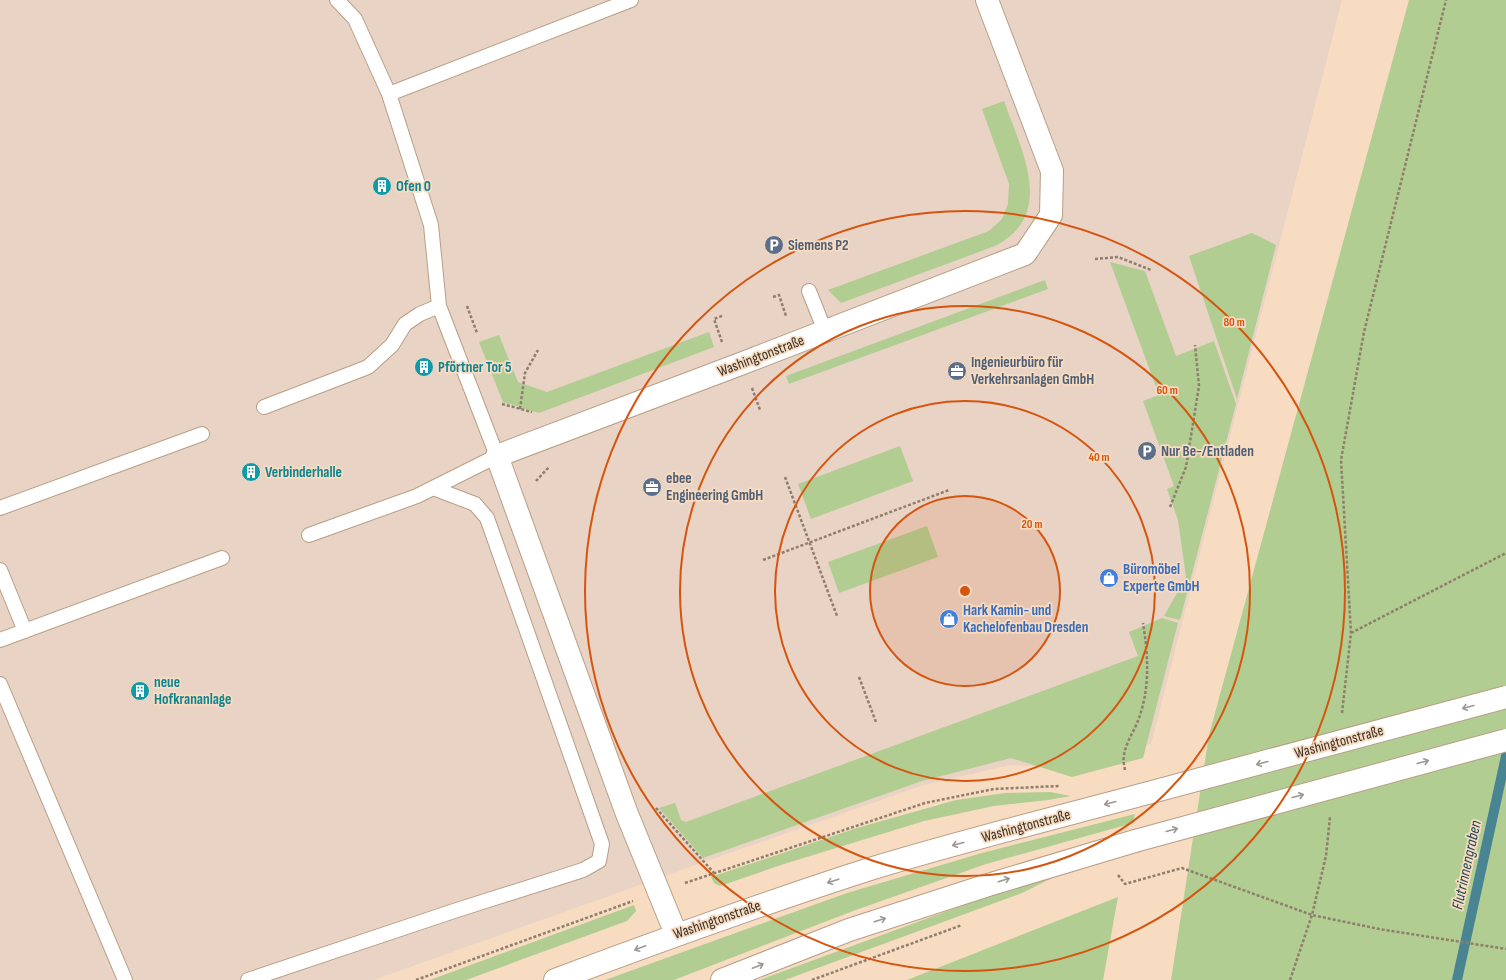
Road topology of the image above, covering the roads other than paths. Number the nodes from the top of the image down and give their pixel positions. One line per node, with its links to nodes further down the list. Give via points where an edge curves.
1 (336, 0): 4 (lane, via 355,19)
2 (631, 0): 4 (lane)
3 (987, 0): 7 (main road, Washingtonstraße, via 1052,171 1051,215 1025,254)
4 (389, 94): 6 (lane, via 431,226)
5 (809, 291): 7 (lane)
6 (439, 306): 8 (lane, via 405,324 392,345 368,367); 10 (lane)
7 (825, 332): 10 (main road, Washingtonstraße)
8 (264, 408)
9 (202, 434): 12 (lane)
10 (497, 456): 11 (lane); 21 (main road, via 627,814)
11 (433, 488): 13 (lane); 23 (lane, via 475,504 487,518 602,844 598,861 583,870)
12 (0, 508)
13 (309, 535)
14 (222, 558): 16 (lane)
15 (0, 570): 16 (lane)
16 (24, 631): 17 (lane)
17 (0, 640)
18 (0, 684): 22 (lane)
19 (1506, 697): 21 (main road, Washingtonstraße, one-way to 21, bridge, via 872,869)
20 (1506, 740): 25 (main road, one-way to 20, bridge, via 850,930 988,885 1135,841)
21 (676, 934): 24 (main road, Washingtonstraße, one-way to 24)
22 (125, 980)
23 (248, 980)
24 (555, 980)
25 (722, 980)

